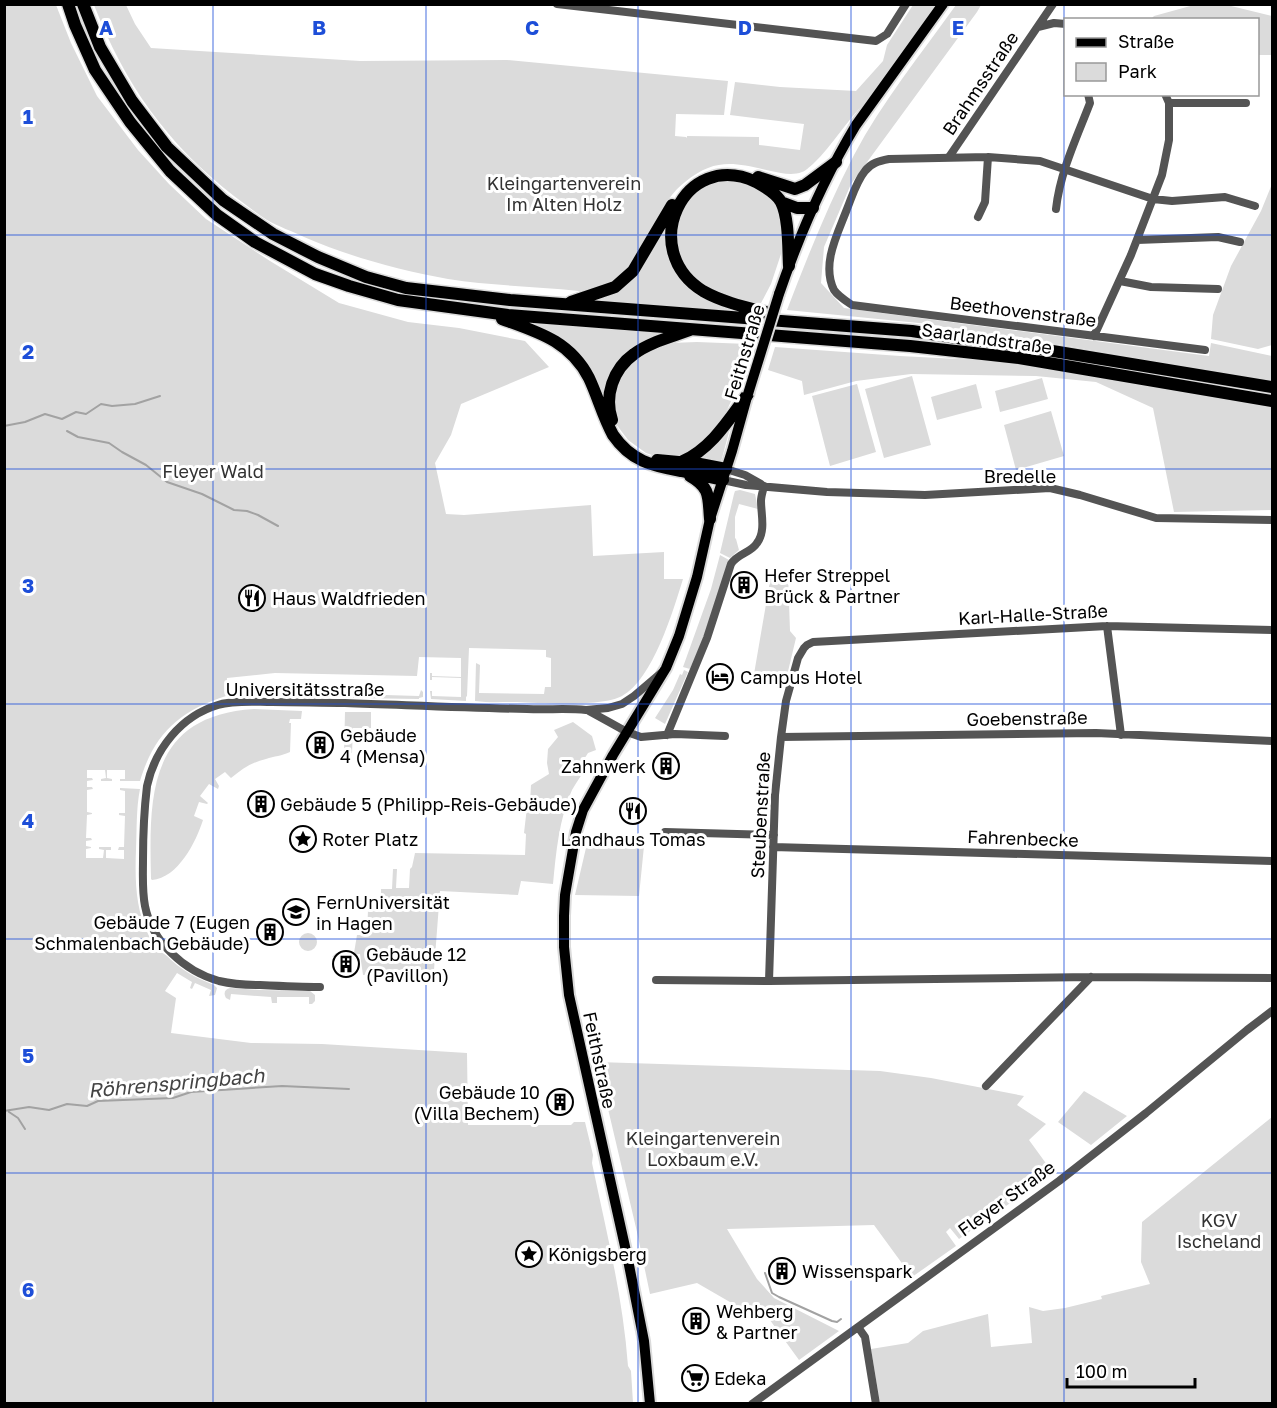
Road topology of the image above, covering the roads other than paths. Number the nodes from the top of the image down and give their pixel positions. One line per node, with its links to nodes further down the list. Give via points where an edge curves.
1 (68, 4): 29 (highway, via 95,70 130,122 170,171 217,215 255,242 315,274 398,300)
2 (83, 4): 28 (highway, via 100,47 132,101 167,147 222,200 273,234 366,277 406,288)
3 (557, 4): 4 (street, via 876,41 887,34)
4 (906, 4)
5 (943, 4): 14 (main road, Feithstraße, via 856,125)
6 (1053, 4): 8 (street, Brahmsstraße)
7 (1064, 24): 8 (street, Brahmsstraße)
8 (1038, 27): 12 (street, Brahmsstraße)
9 (1088, 96): 15 (street, via 1090,103)
10 (1167, 99): 11 (street); 17 (street, via 1169,140)
11 (1246, 103)
12 (949, 157): 13 (street); 32 (street, Beethovenstraße, via 889,159 874,162 865,170 831,253 833,288 840,297 852,305 868,308)
13 (988, 157): 15 (street, via 1041,161); 22 (street, via 985,202)
14 (836, 162): 16 (highway); 20 (main road, Feithstraße)
15 (1065, 169): 17 (street); 21 (street)
16 (795, 189): 20 (highway); 28 (highway, via 734,171 695,181 675,200 633,271 615,287)
17 (1153, 199): 19 (street, via 1225,197); 23 (street)
18 (780, 202): 20 (highway); 25 (highway); 30 (highway, via 772,192 748,178 734,175 706,180 685,196 676,210 671,239 680,267 703,291)
19 (1255, 206)
20 (813, 208): 25 (main road, Feithstraße)
21 (1056, 208)
22 (978, 217)
23 (1137, 240): 24 (street, via 1218,237); 26 (street)
24 (1240, 242)
25 (789, 266): 35 (main road, Feithstraße, bridge)
26 (1120, 281): 27 (street, via 1151,287); 32 (street)
27 (1218, 289)
28 (564, 304): 30 (highway)
29 (484, 312): 31 (highway, Saarlandstraße); 37 (highway, via 544,335 569,351 589,379 618,443 638,459 656,466)
30 (803, 322): 34 (highway, Saarlandstraße, via 1016,345)
31 (694, 329): 36 (highway, Saarlandstraße, via 1019,358); 37 (highway, via 634,354 618,372 610,389 611,417 623,440 647,456)
32 (1094, 336): 33 (street, Beethovenstraße)
33 (1205, 350)
34 (1272, 387)
35 (748, 394): 37 (highway, via 706,446); 38 (main road, Feithstraße)
36 (1272, 401)
37 (680, 467): 38 (highway, via 700,464); 40 (highway, via 705,488)
38 (725, 474): 39 (street, Bredelle, via 745,475); 40 (main road, Feithstraße)
39 (764, 486): 41 (street, Bredelle, via 925,495 1050,489 1156,518); 48 (street, via 761,535 755,546 731,564 707,638)
40 (711, 519): 45 (main road, Feithstraße, via 694,587)
41 (1272, 520)
42 (1107, 626): 43 (street, Karl-Halle-Straße); 44 (street, Karl-Halle-Straße, via 813,642); 49 (street)
43 (1272, 630)
44 (801, 653): 51 (street, Steubenstraße, via 786,701)
45 (666, 668): 46 (street, Universitätsstraße, via 622,704); 47 (main road, Feithstraße)
46 (586, 710): 47 (street, Universitätsstraße); 61 (street, Universitätsstraße, via 232,702 205,710 177,729 161,749 147,786 144,886 151,925 182,963 208,977 247,985)
47 (627, 732): 48 (street, via 644,737); 65 (main road, Feithstraße, via 588,799 576,832 565,895 564,947 569,995 644,1341)
48 (667, 735): 50 (street)
49 (1121, 735): 51 (street, Goebenstraße); 52 (street, Goebenstraße)
50 (725, 736)
51 (781, 736): 54 (street, Steubenstraße)
52 (1272, 741)
53 (665, 832): 54 (street)
54 (774, 835): 55 (street, Steubenstraße)
55 (773, 847): 56 (street, Fahrenbecke); 60 (street, Steubenstraße)
56 (1272, 861)
57 (1091, 977): 58 (street); 60 (street); 63 (street)
58 (1272, 978)
59 (656, 980): 60 (street)
60 (770, 981)
61 (320, 987)
62 (1272, 1011): 64 (street, Fleyer Straße, via 1059,1181)
63 (986, 1086)
64 (858, 1327): 66 (street, Fleyer Straße); 67 (street, via 865,1337)
65 (650, 1404)
66 (752, 1404)
67 (876, 1404)

